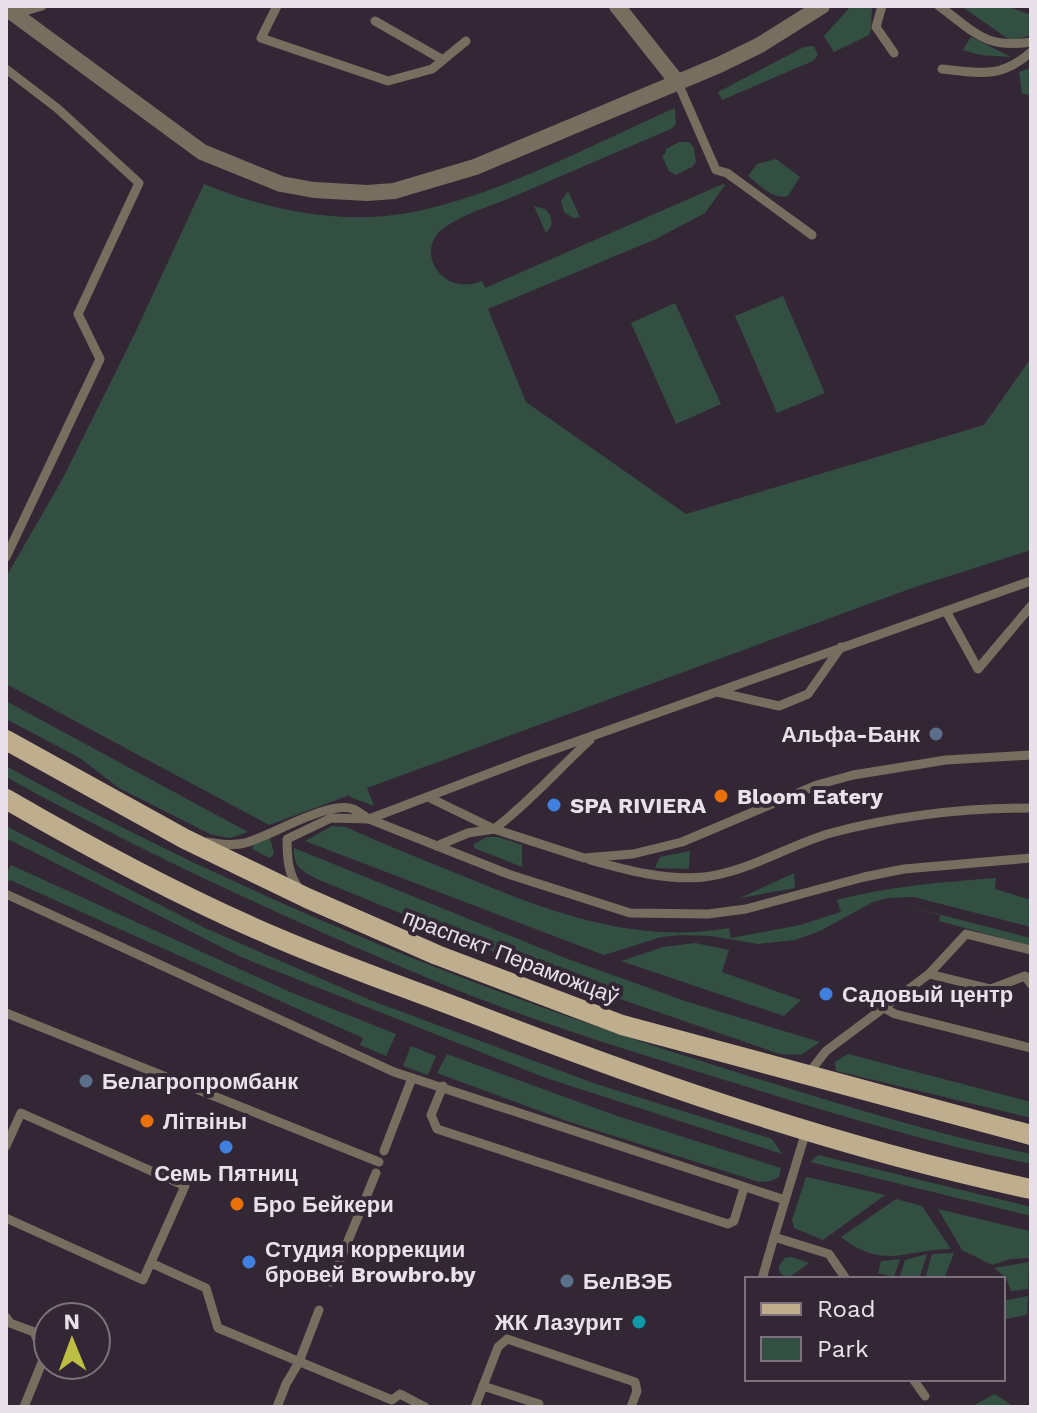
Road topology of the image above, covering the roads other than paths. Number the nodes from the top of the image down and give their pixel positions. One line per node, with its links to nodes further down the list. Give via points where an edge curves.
1 (42, 6): 7 (lane)
2 (277, 6): 14 (lane, via 261,38 388,81 432,69)
3 (617, 6): 17 (street)
4 (822, 6): 8 (street)
5 (882, 6): 13 (lane, via 876,27)
6 (939, 6): 11 (lane, via 987,40)
7 (10, 11): 17 (street, via 202,152 269,180 314,190 367,193 429,182)
8 (802, 12): 17 (street, via 760,45)
9 (375, 21): 14 (lane)
10 (466, 41): 14 (lane)
11 (1031, 42)
12 (1031, 52): 16 (lane, via 1007,70)
13 (894, 53)
14 (443, 60)
15 (6, 69): 19 (lane, via 139,183 78,314 100,359)
16 (942, 69)
17 (678, 83): 18 (lane, via 716,170)
18 (812, 235)
19 (6, 557)
20 (1031, 581): 22 (lane)
21 (1031, 606): 22 (lane, via 978,669)
22 (946, 611): 23 (lane)
23 (841, 647): 24 (lane); 24 (lane, via 808,694 779,706)
24 (715, 692): 25 (lane)
25 (595, 735): 28 (lane); 32 (lane)
26 (6, 740): 33 (main road, праспект Пераможцаў)
27 (1031, 755): 35 (lane, via 946,760 853,775 682,842)
28 (428, 797): 31 (lane); 32 (lane)
29 (6, 799): 48 (main road, via 274,937 609,1067)
30 (1031, 808): 35 (lane, via 956,811 877,823 705,877 632,872)
31 (369, 819): 33 (lane, via 351,808 329,809 243,843); 34 (lane); 38 (lane, via 331,818 287,839 293,881)
32 (494, 829): 34 (lane); 35 (lane)
33 (185, 839): 38 (main road, праспект Пераможцаў)
34 (437, 846): 36 (lane, via 630,913 746,909 904,869)
35 (584, 858)
36 (1031, 858)
37 (6, 894): 46 (lane)
38 (307, 898): 45 (main road, праспект Пераможцаў, via 437,955 622,1025)
39 (1031, 950): 40 (lane, via 966,934)
40 (929, 974): 41 (lane, via 991,989); 42 (lane)
41 (1029, 979)
42 (884, 1008): 44 (lane); 45 (lane, via 826,1051)
43 (6, 1013): 52 (lane)
44 (1031, 1048)
45 (808, 1074): 49 (main road, праспект Пераможцаў)
46 (412, 1078): 47 (lane); 51 (lane)
47 (443, 1086): 54 (lane); 54 (lane, via 431,1115 437,1129 728,1224 734,1221)
48 (806, 1131): 55 (main road); 56 (lane)
49 (1031, 1135)
50 (6, 1146): 59 (lane, via 21,1113 185,1186)
51 (384, 1151)
52 (379, 1162)
53 (376, 1173): 62 (lane)
54 (744, 1188): 56 (lane)
55 (1031, 1189)
56 (785, 1200): 58 (lane)
57 (6, 1218): 59 (lane, via 143,1280)
58 (774, 1237): 60 (lane); 61 (lane, via 829,1254)
59 (151, 1263): 65 (lane, via 206,1288 218,1328)
60 (763, 1277)
61 (845, 1277)
62 (331, 1282)
63 (319, 1310): 65 (lane)
64 (6, 1317): 70 (lane, via 34,1332 42,1351)
65 (299, 1362): 71 (lane); 72 (lane, via 392,1400 400,1394)
66 (914, 1381): 68 (lane)
67 (483, 1386): 69 (lane); 73 (lane); 74 (lane, via 498,1347 507,1339 635,1382)
68 (925, 1396)
69 (539, 1404)
70 (24, 1407)
71 (277, 1407)
72 (425, 1407)
73 (475, 1407)
74 (631, 1407)

